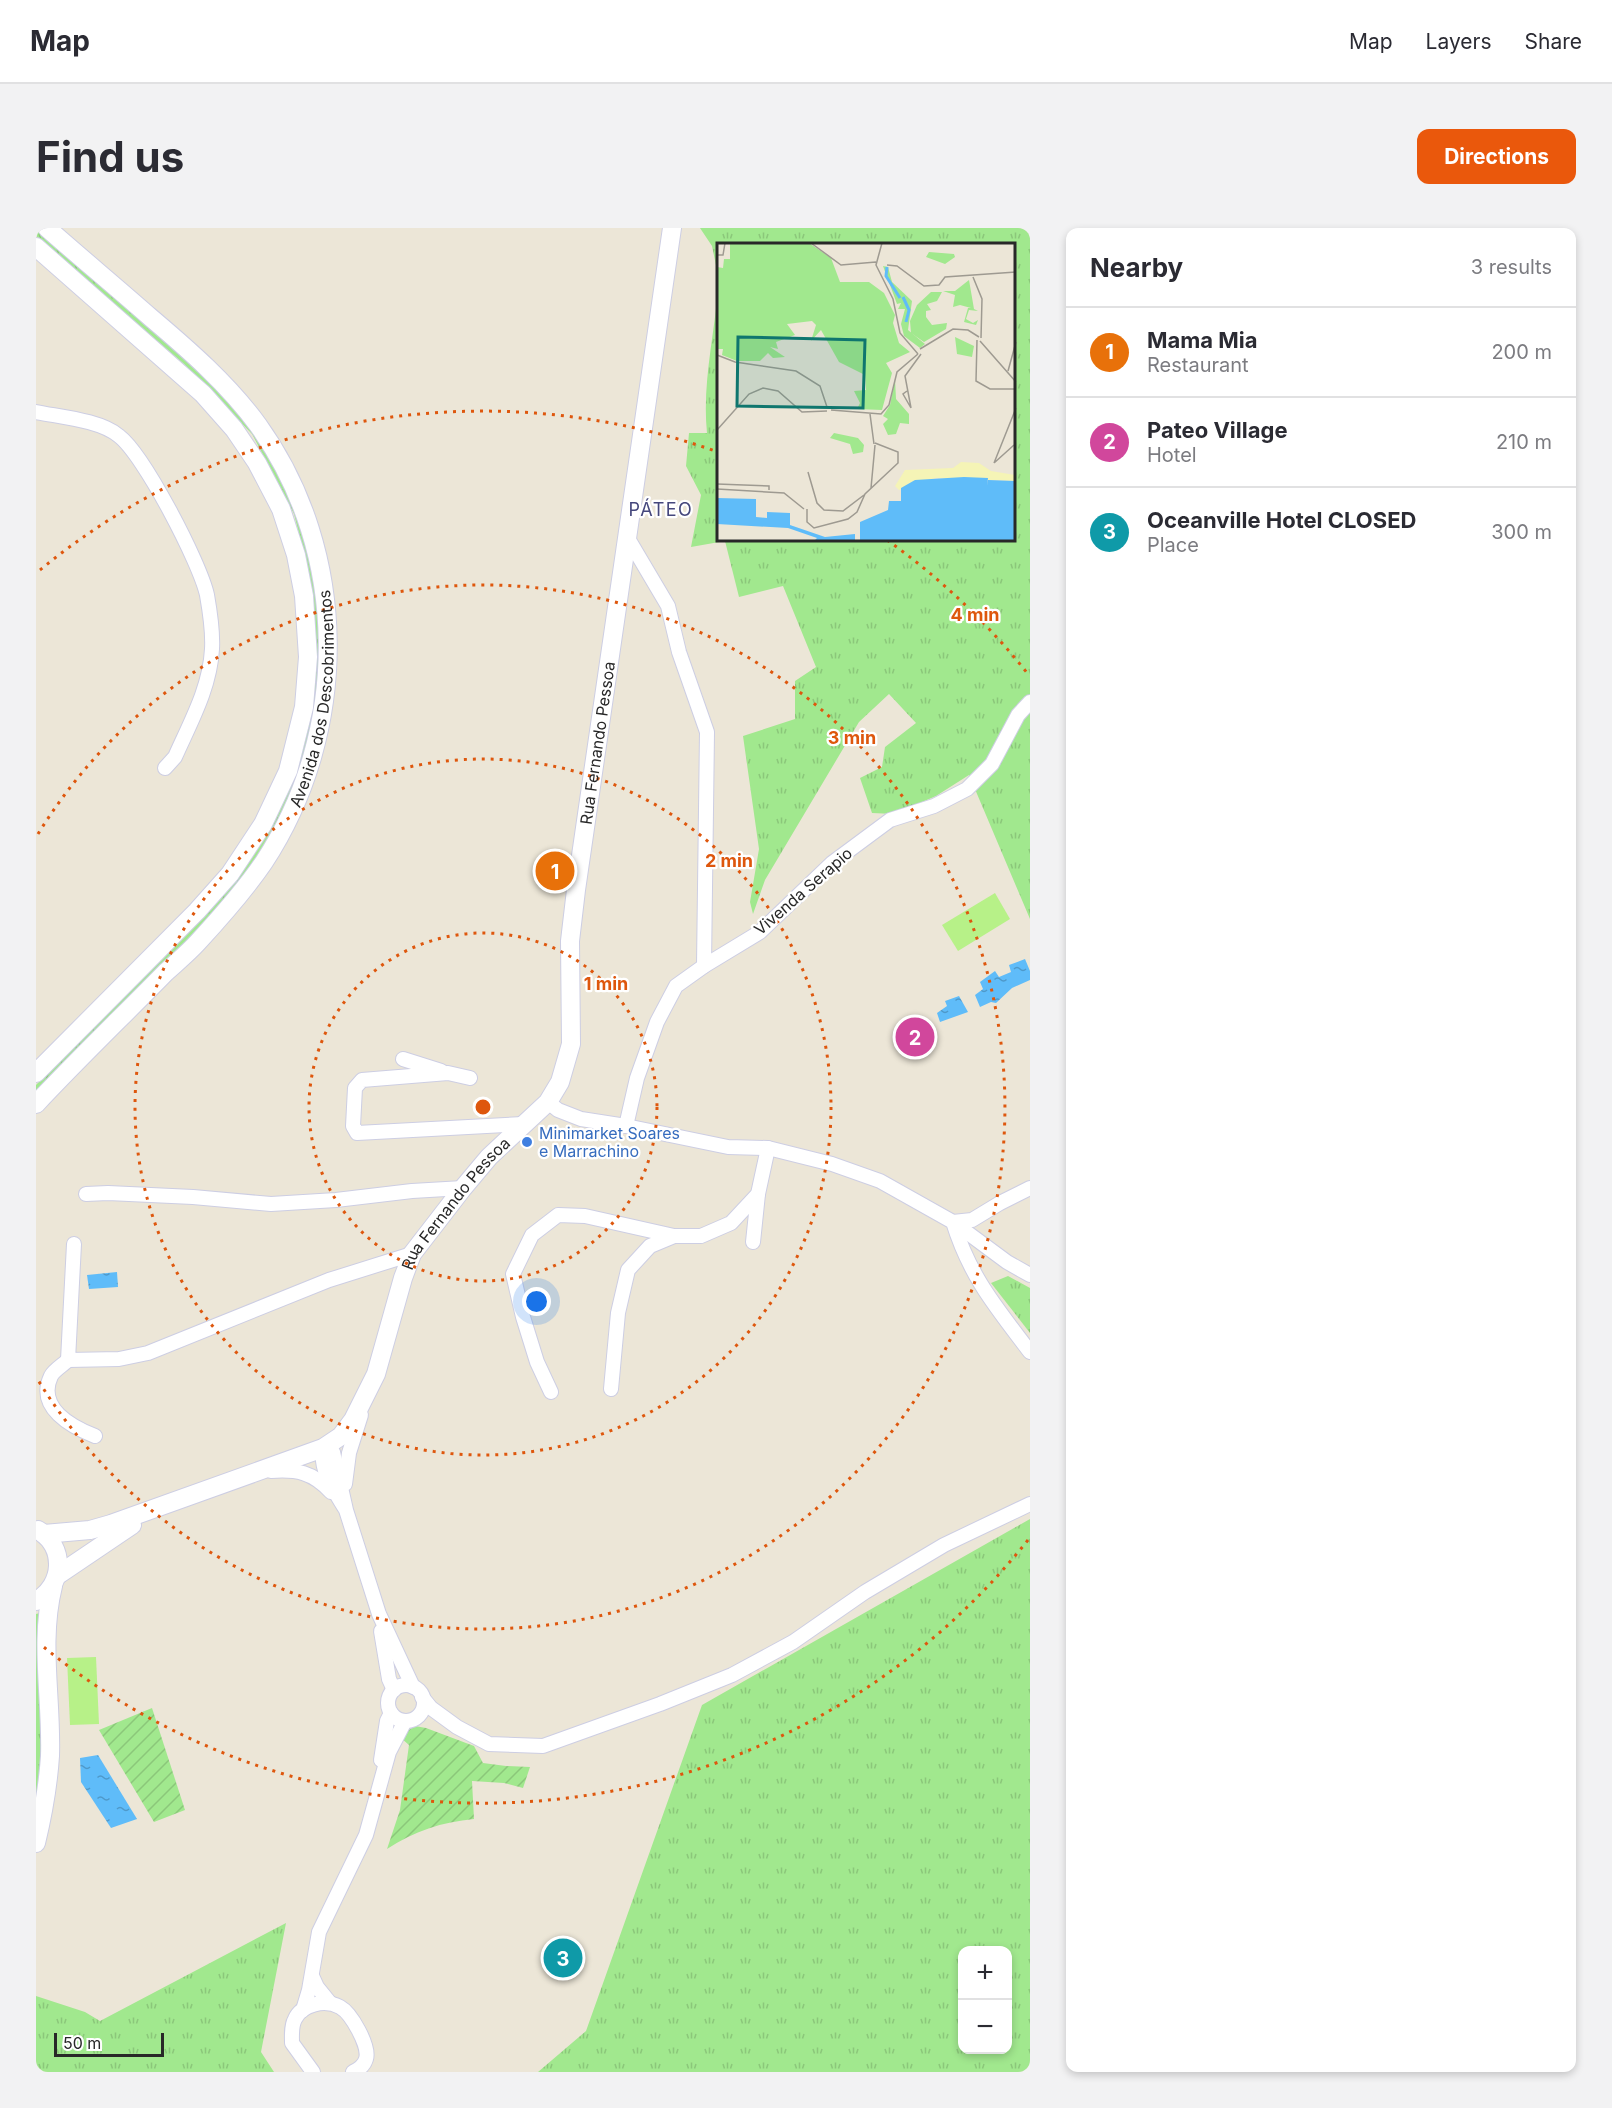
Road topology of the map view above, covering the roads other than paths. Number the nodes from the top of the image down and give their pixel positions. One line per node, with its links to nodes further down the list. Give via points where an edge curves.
1 (47, 228): 14 (main road, Avenida dos Descobrimentos, via 219,379 258,425 284,468 308,521 323,579 329,633 326,696 314,754 294,810 263,862 198,943)
2 (672, 228): 5 (main road, Rua Fernando Pessoa)
3 (36, 247): 10 (main road, Avenida dos Descobrimentos, via 203,394 257,463 281,509 296,555 304,596 308,657 304,707 288,771 263,824 230,874 197,912)
4 (36, 412): 7 (street, via 105,427 120,436 149,476 201,576 211,624 208,676 175,757)
5 (626, 535): 8 (street, via 668,606 679,652 707,732); 13 (main road, Rua Fernando Pessoa, via 571,930 571,1044 560,1082)
6 (1030, 702): 8 (street, Vivenda Serapio, via 1018,715 992,764 967,789 934,806 890,820 832,863 760,932)
7 (165, 768)
8 (704, 966): 16 (street, Vivenda Serapio, via 676,986 657,1022 637,1078)
9 (403, 1059): 11 (street)
10 (36, 1073)
11 (448, 1073): 12 (street); 15 (street, via 362,1080 355,1088 352,1126 357,1134)
12 (470, 1078)
13 (548, 1102): 15 (main road, Rua Fernando Pessoa); 16 (street, via 581,1119)
14 (36, 1104)
15 (523, 1124): 18 (main road, Rua Fernando Pessoa)
16 (626, 1126): 17 (street, via 728,1147)
17 (768, 1148): 21 (street); 22 (street, via 880,1181)
18 (463, 1188): 20 (street, via 271,1204); 26 (main road, Rua Fernando Pessoa)
19 (1030, 1188): 22 (street, via 972,1220)
20 (86, 1194)
21 (758, 1194): 23 (street, via 731,1223 701,1236); 24 (street)
22 (953, 1222): 27 (street); 28 (street, via 962,1250 983,1290)
23 (674, 1236): 31 (street, via 650,1246 628,1270 618,1313); 32 (street, via 585,1216 558,1215 532,1235 513,1274 537,1362)
24 (753, 1242)
25 (74, 1244): 29 (street)
26 (412, 1254): 29 (street, via 329,1280 148,1353 119,1359); 30 (main road, Rua Fernando Pessoa)
27 (1030, 1275)
28 (1030, 1352)
29 (68, 1360): 33 (street, via 51,1376 50,1402 55,1413)
30 (375, 1374): 34 (main road, Rua Fernando Pessoa, via 353,1420 341,1436); 38 (street, via 349,1453)
31 (611, 1389)
32 (551, 1392)
33 (95, 1436)
34 (323, 1448): 35 (main road, Rua Fernando Pessoa); 38 (street, via 333,1452)
35 (257, 1472): 36 (main road, Rua Fernando Pessoa); 38 (street, via 288,1469 310,1474)
36 (167, 1504): 39 (main road, via 90,1530); 40 (main road, via 92,1550)
37 (1030, 1504): 47 (street, via 944,1545 865,1592 793,1642 732,1675 660,1704 543,1746 489,1743)
38 (346, 1510): 42 (street)
39 (39, 1530): 40 (main road, via 57,1552)
40 (56, 1580): 41 (main road, via 47,1594); 49 (main road, via 47,1609 50,1756)
41 (36, 1601)
42 (379, 1614): 43 (street, via 388,1679); 44 (street)
43 (394, 1690): 44 (street, via 403,1685); 45 (street, via 388,1698)
44 (418, 1692): 46 (street, via 423,1708 416,1718); 47 (street, via 431,1708)
45 (391, 1713): 46 (street, via 400,1720); 48 (street)
46 (408, 1720): 47 (street, via 425,1718); 48 (street, via 389,1752)
47 (457, 1727)
48 (366, 1835): 50 (street, via 319,1932)
49 (36, 1843)
50 (312, 1976): 51 (street); 52 (street)
51 (330, 2003): 52 (street, via 314,2004); 54 (street, via 348,2014 366,2046 366,2058)
52 (303, 2010): 53 (street, via 295,2019 292,2043)
53 (313, 2072)
54 (353, 2072)

